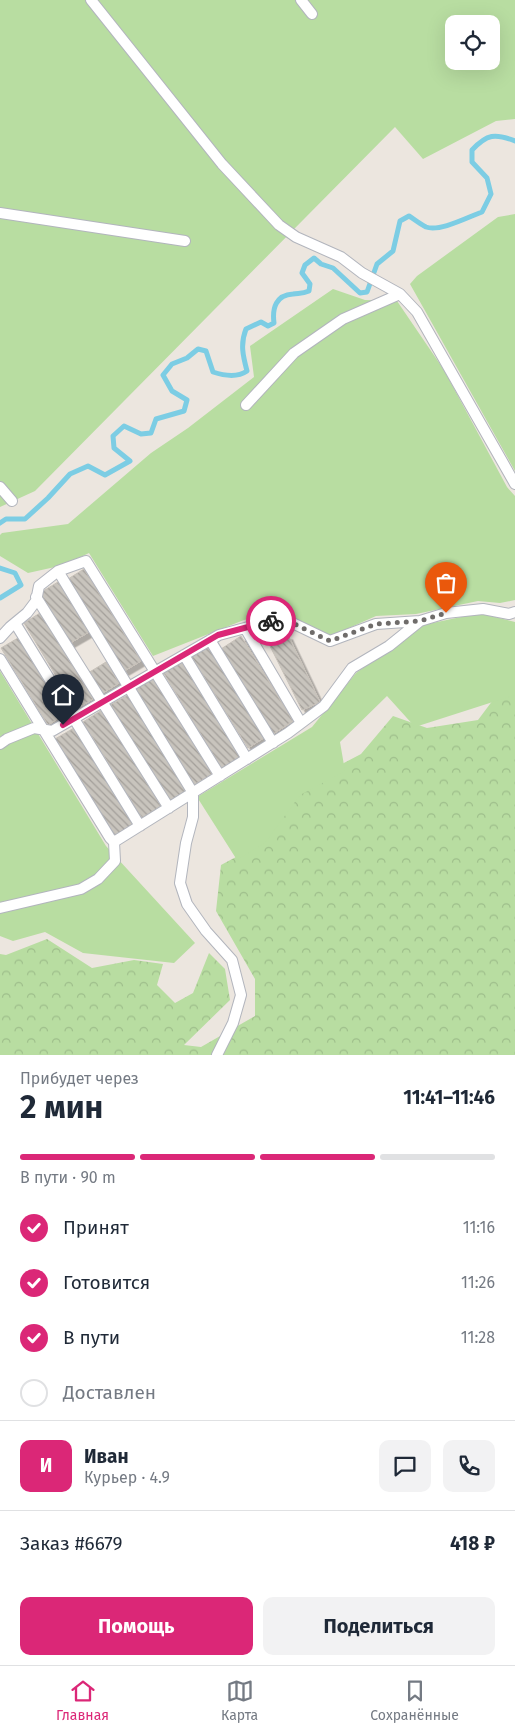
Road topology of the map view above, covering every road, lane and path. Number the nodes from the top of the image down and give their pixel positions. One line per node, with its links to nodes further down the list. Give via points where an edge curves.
1 (91, 0): 6 (lane, via 222,164 279,225 296,237 341,257)
2 (301, 0): 3 (lane)
3 (312, 14)
4 (0, 213): 5 (lane)
5 (185, 240)
6 (400, 294): 7 (lane, via 343,319 294,353); 8 (lane, via 417,312)
7 (246, 405)
8 (515, 484)
9 (0, 487): 10 (lane)
10 (12, 501)
11 (58, 572): 12 (lane, via 39,586); 21 (lane, via 86,561); 22 (lane)
12 (36, 597): 15 (lane, via 27,613); 23 (lane)
13 (515, 612): 14 (lane, via 509,614 482,609 446,613)
14 (420, 621): 16 (lane, via 376,624 330,641 282,618); 25 (lane, via 389,646 352,668 324,706)
15 (14, 623): 17 (lane); 24 (lane)
16 (245, 628): 18 (lane); 25 (lane)
17 (0, 638)
18 (210, 640): 19 (lane); 27 (lane)
19 (184, 655): 21 (lane); 29 (lane)
20 (0, 659): 26 (lane)
21 (155, 671): 22 (lane); 30 (lane)
22 (129, 687): 23 (lane); 31 (lane)
23 (102, 702): 24 (lane); 32 (lane)
24 (74, 718): 26 (lane, via 52,731); 33 (lane)
25 (301, 723): 27 (lane)
26 (45, 731): 28 (lane, via 34,728); 34 (lane)
27 (273, 743): 29 (lane)
28 (0, 744)
29 (247, 759): 30 (lane)
30 (220, 776): 31 (lane)
31 (193, 793): 32 (lane); 36 (lane, via 193,816 180,883 187,904 232,960 242,995 233,1023)
32 (169, 808): 33 (lane)
33 (140, 826): 34 (lane)
34 (114, 842): 35 (lane, via 115,860 98,879 81,889)
35 (0, 908)
36 (216, 1055)

